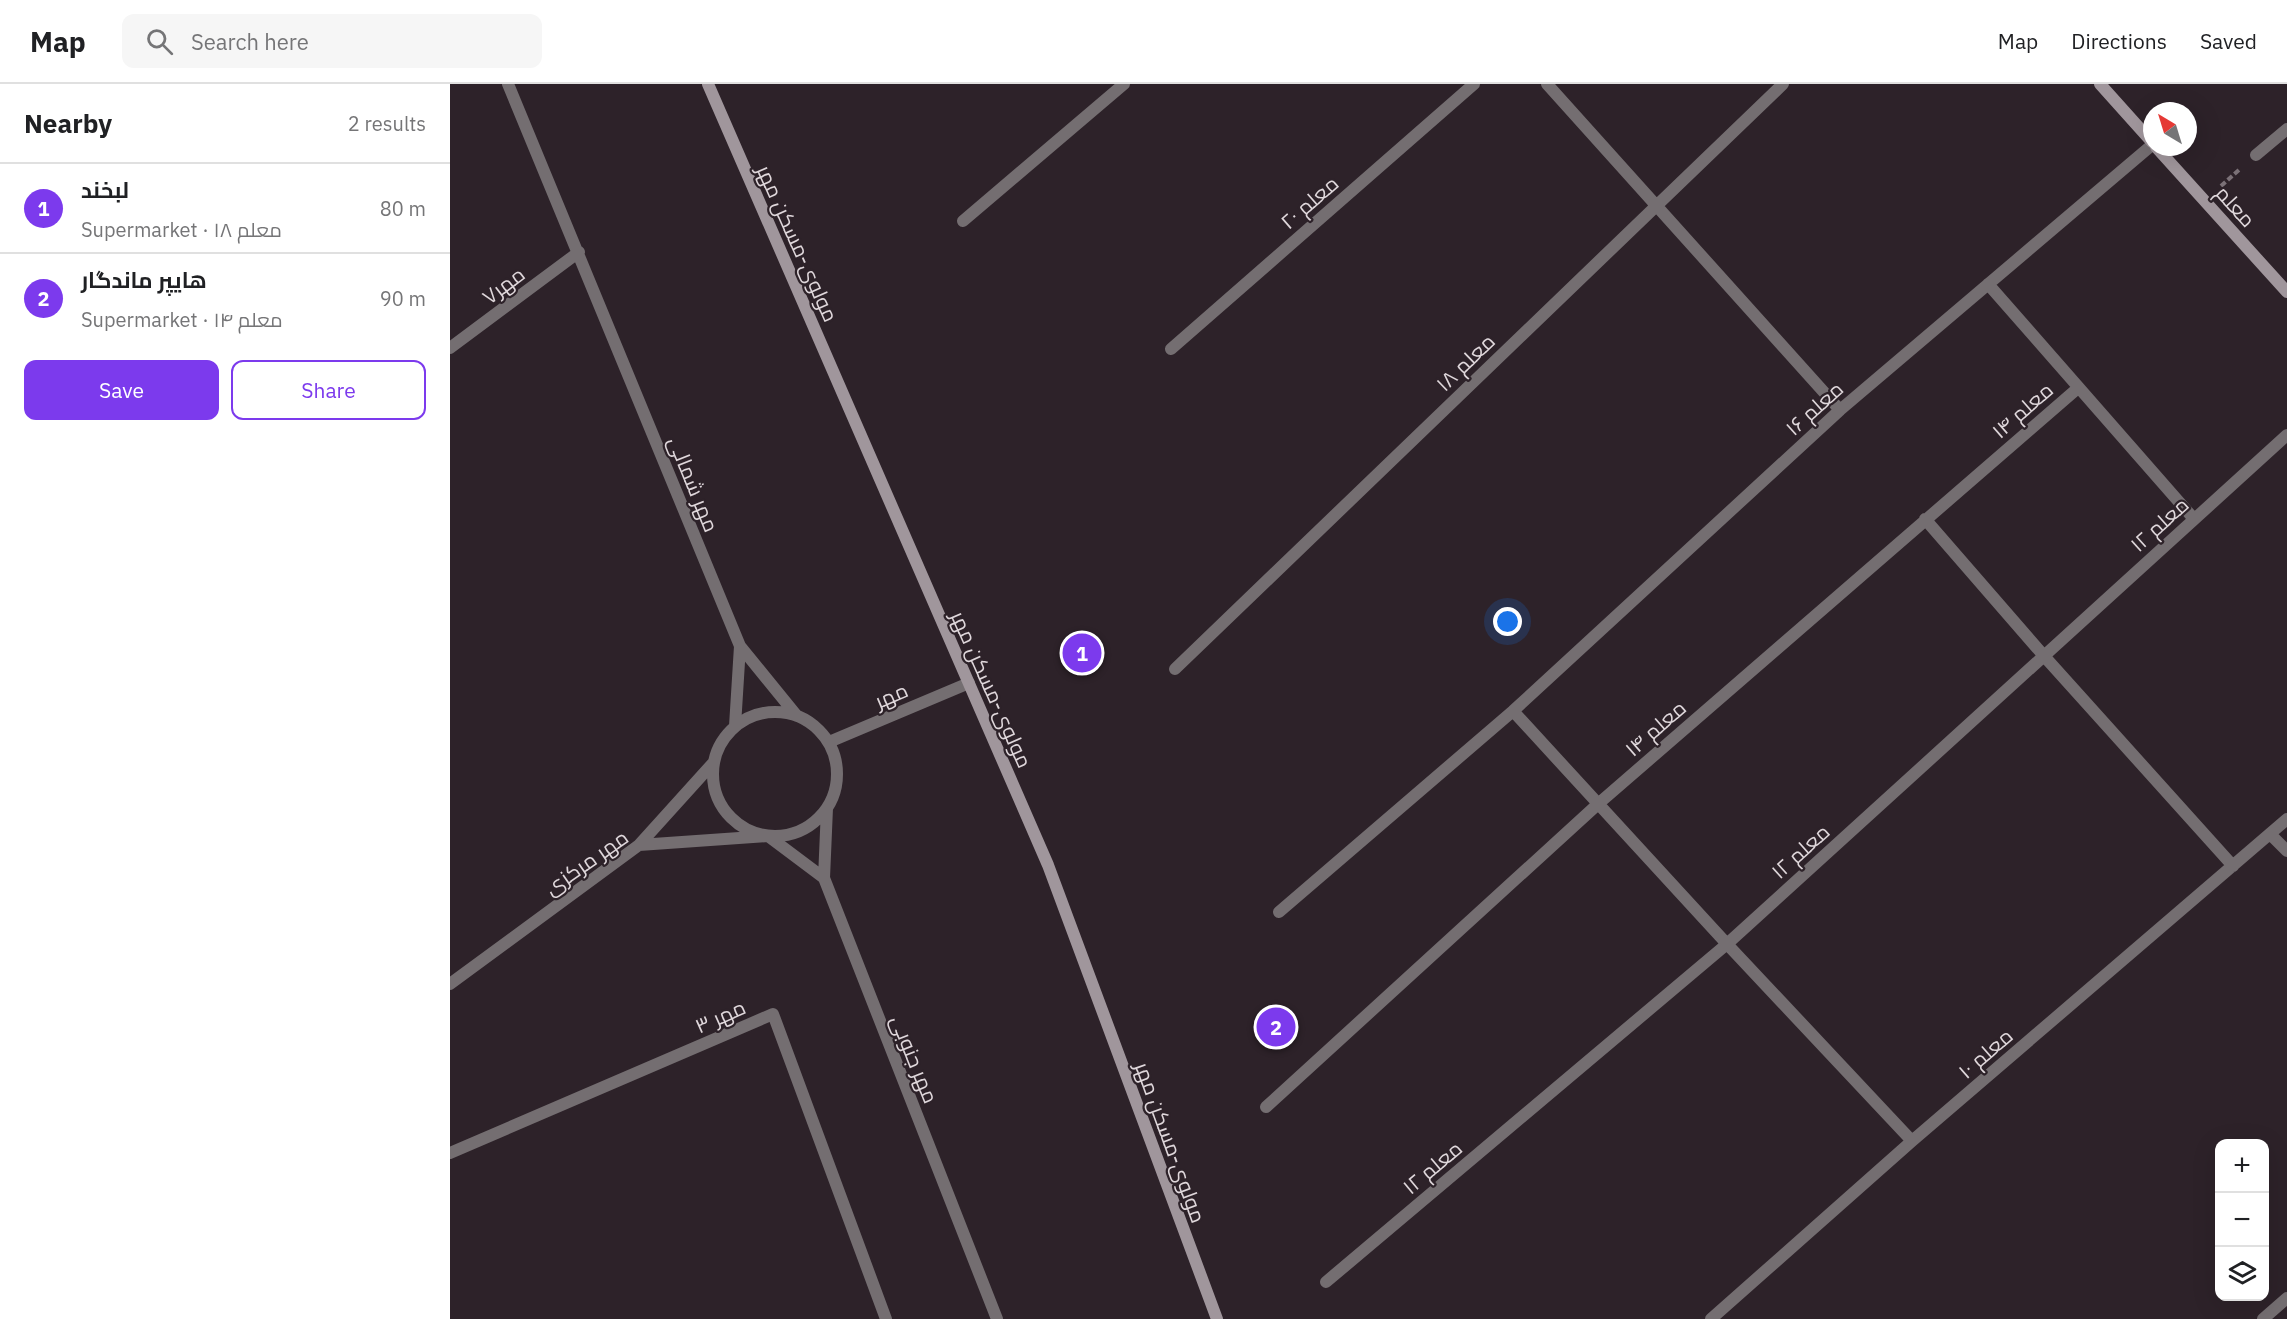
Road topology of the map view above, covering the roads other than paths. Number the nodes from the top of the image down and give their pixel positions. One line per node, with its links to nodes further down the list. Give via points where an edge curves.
1 (508, 84): 15 (street, مهر شمالی)
2 (708, 84): 28 (main road, مولوی-مسکن مهر)
3 (1124, 84): 14 (street)
4 (1474, 84): 19 (street, معلم ۲۰)
5 (1547, 84): 13 (street)
6 (1783, 84): 13 (street, معلم ۱۸)
7 (2100, 84): 9 (main road)
8 (2287, 129): 11 (street)
9 (2143, 134)
10 (2143, 152): 16 (street, معلم ۱۶)
11 (2256, 155)
12 (2164, 156): 17 (main road, معلم)
13 (1656, 206): 21 (street); 27 (street, معلم ۱۸)
14 (963, 221)
15 (579, 252): 18 (street, مهر۷); 25 (street, مهر شمالی)
16 (1988, 284): 20 (street); 21 (street, معلم ۱۶)
17 (2287, 292)
18 (450, 348)
19 (1171, 349)
20 (2078, 388): 23 (street, معلم ۱۴); 24 (street)
21 (1840, 410): 29 (street, معلم ۱۶)
22 (2287, 435): 24 (street, معلم ۱۲)
23 (1925, 519): 26 (street); 34 (street, معلم ۱۴)
24 (2194, 519): 26 (street, معلم ۱۲)
25 (740, 646): 30 (street, مهر شمالی); 31 (street)
26 (2044, 656): 41 (street); 44 (street, معلم ۱۲)
27 (1175, 669)
28 (969, 683): 32 (street, مهر); 54 (main road, مولوی-مسکن مهر, via 1048,865)
29 (1513, 711): 34 (street); 43 (street, معلم ۱۶)
30 (797, 716): 31 (street, via 775,711 754,715); 32 (street, via 815,726)
31 (735, 726): 33 (street)
32 (829, 742): 35 (street, via 837,776)
33 (714, 762): 38 (street, via 713,783 732,819 748,830); 39 (street)
34 (1598, 804): 44 (street); 46 (street, معلم ۱۴)
35 (827, 808): 38 (street, via 803,830); 42 (street, مهر جنوبی)
36 (2287, 819): 37 (street, معلم ۱۰)
37 (2270, 834): 40 (street); 41 (street, معلم ۱۰)
38 (768, 836): 39 (street, مهر مرکزی); 42 (street)
39 (639, 845): 45 (street, مهر مرکزی)
40 (2287, 851)
41 (2233, 866): 47 (street, معلم ۱۰)
42 (824, 878): 53 (street, مهر جنوبی)
43 (1279, 912)
44 (1727, 944): 47 (street); 49 (street, معلم ۱۲)
45 (450, 984)
46 (1266, 1107)
47 (1912, 1141): 51 (street, معلم ۱۰)
48 (450, 1153): 52 (street, مهر ۳, via 773,1014)
49 (1326, 1282)
50 (2287, 1298): 55 (street)
51 (1719, 1316)
52 (886, 1319)
53 (997, 1319)
54 (1216, 1319)
55 (2263, 1319)

